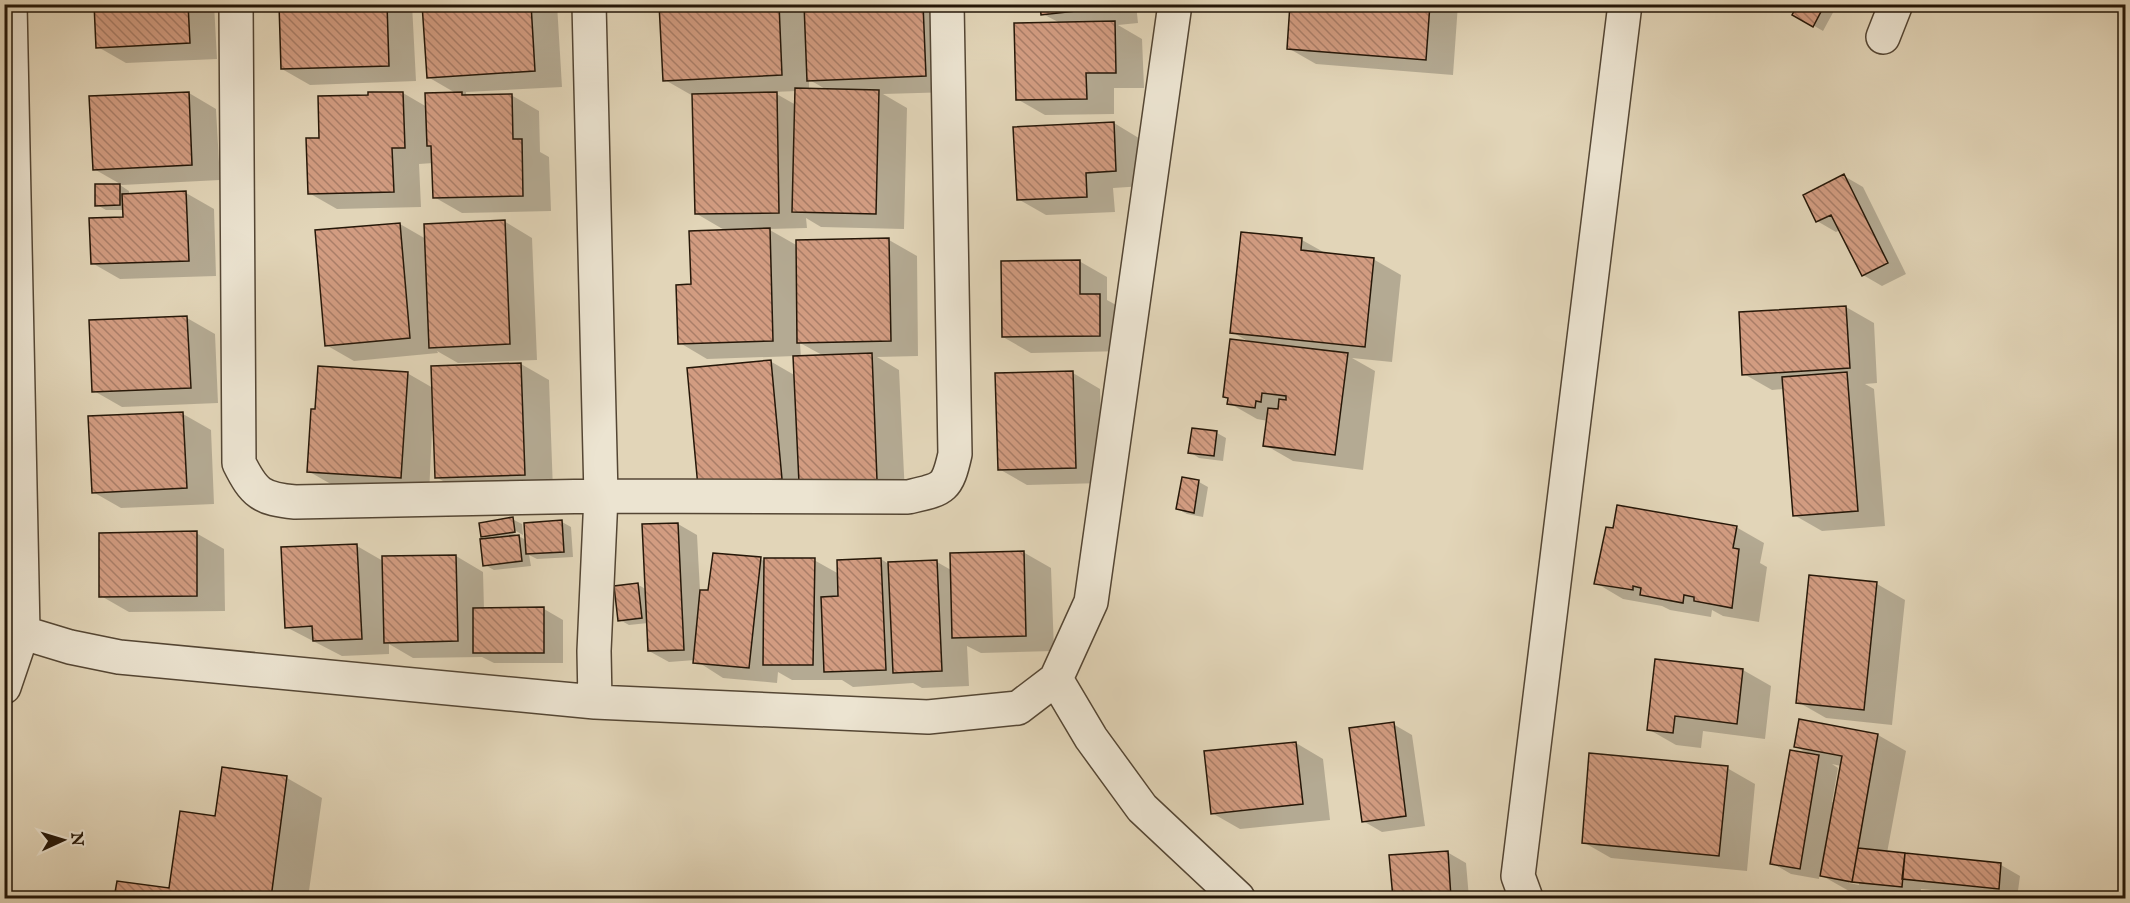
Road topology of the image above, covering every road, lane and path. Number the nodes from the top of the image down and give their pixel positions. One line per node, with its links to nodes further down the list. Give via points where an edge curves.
1 (10, 4): 10 (street)
2 (236, 4): 9 (street, via 239,463 251,487 274,500 295,502)
3 (589, 4): 9 (street)
4 (947, 4): 9 (street, via 955,454 949,480 935,490 908,497)
5 (1175, 4): 11 (street, via 1091,602)
6 (1625, 4): 15 (street, via 1518,876)
7 (1896, 4): 8 (street)
8 (1883, 37)
9 (601, 496): 13 (street)
10 (14, 629): 12 (street); 13 (street, via 119,657)
11 (1056, 679): 13 (street, via 1018,708 928,717); 14 (street, via 1091,738 1142,808)
12 (4, 687)
13 (595, 702)
14 (1238, 898)
15 (1526, 898)

